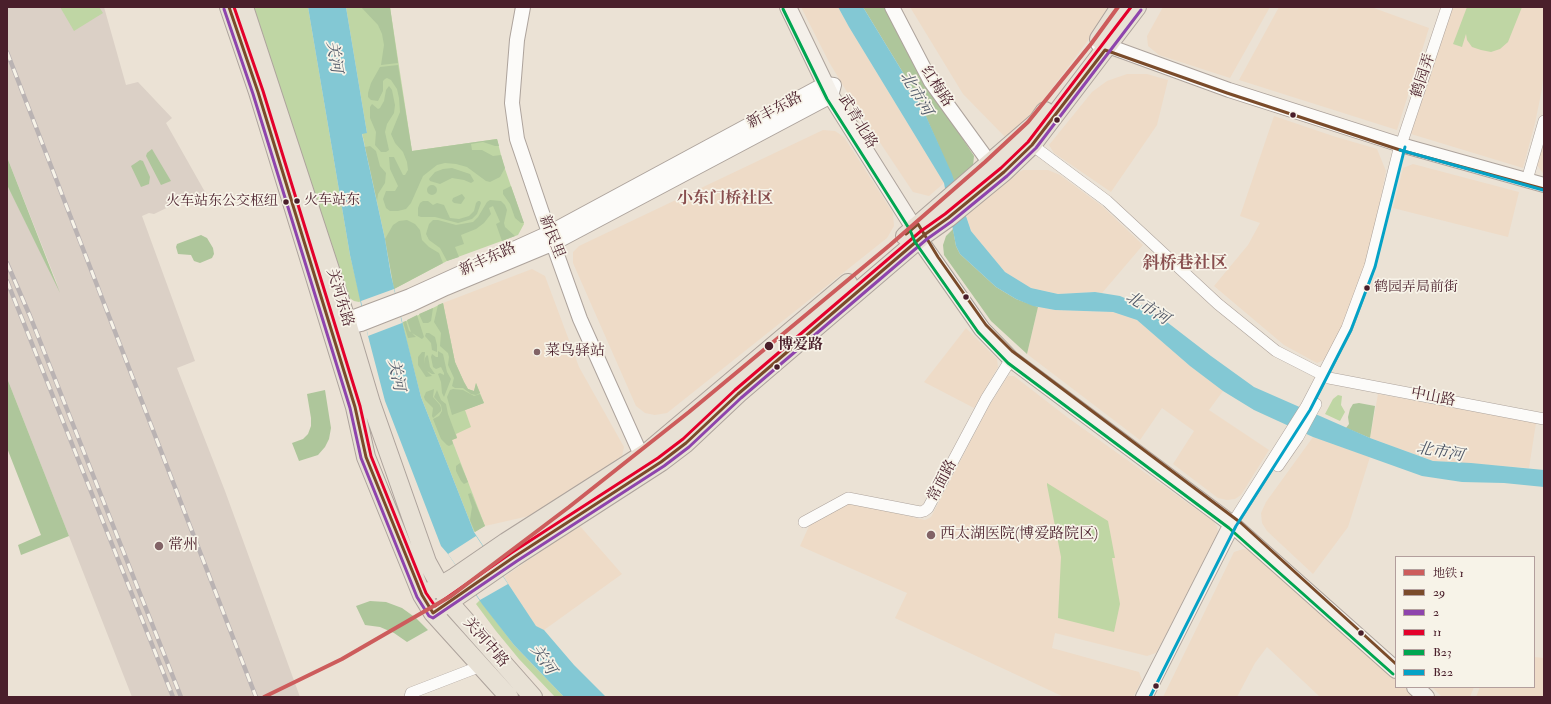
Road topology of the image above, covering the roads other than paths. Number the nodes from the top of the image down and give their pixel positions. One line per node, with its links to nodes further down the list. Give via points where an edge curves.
1 (229, 7): 21 (main road, 关河东路, via 258,92)
2 (244, 7): 21 (main road, 关河东路)
3 (523, 7): 20 (street, 新民里, via 517,40 512,103 517,139)
4 (788, 7): 11 (main road, 武青北路)
5 (794, 7): 11 (main road, 武青北路)
6 (892, 7): 15 (street, 红梅路, via 930,82)
7 (1120, 7): 10 (main road)
8 (1136, 7): 10 (main road)
9 (1447, 7): 14 (street, 鹤园弄)
10 (1102, 47): 13 (main road); 14 (street); 15 (main road, via 1038,121)
11 (830, 88): 19 (main road, 武青北路); 20 (street, 新丰东路)
12 (1544, 121): 16 (street)
13 (1032, 145): 18 (main road, via 1004,172); 23 (street, 中山路, via 1107,201 1218,304 1276,351)
14 (1401, 145): 16 (street); 23 (street, 鹤园弄, via 1370,266)
15 (989, 162): 18 (main road)
16 (1527, 180): 17 (street)
17 (1544, 185)
18 (963, 194): 19 (main road)
19 (919, 232): 22 (main road, via 982,329); 25 (main road); 28 (main road, via 686,443 661,462)
20 (551, 238): 21 (street, 新丰东路, via 411,300); 25 (street, 新民里, via 580,319)
21 (349, 323): 29 (main road, 关河东路, via 371,404 427,562); 30 (main road, 关河东路, via 355,407 366,457)
22 (1011, 359): 26 (street, 常面路, via 986,399 928,508 920,512 848,498); 27 (main road)
23 (1326, 377): 24 (street, 中山路); 27 (street, 鹤园弄, via 1294,434)
24 (1544, 419)
25 (642, 455): 28 (main road)
26 (804, 522)
27 (1235, 527): 34 (main road); 39 (main road); 40 (main road, via 1189,628)
28 (510, 549): 29 (main road)
29 (453, 585): 30 (main road); 31 (main road, 关河中路)
30 (422, 595): 32 (main road, 关河中路)
31 (449, 602): 32 (main road); 38 (main road, 关河中路)
32 (433, 613): 33 (main road, 关河中路)
33 (481, 666): 36 (street, via 411,693); 37 (main road, 关河中路)
34 (1395, 669)
35 (1416, 688): 41 (main road)
36 (410, 697)
37 (510, 697)
38 (533, 697)
39 (1144, 697)
40 (1153, 697)
41 (1426, 697)

